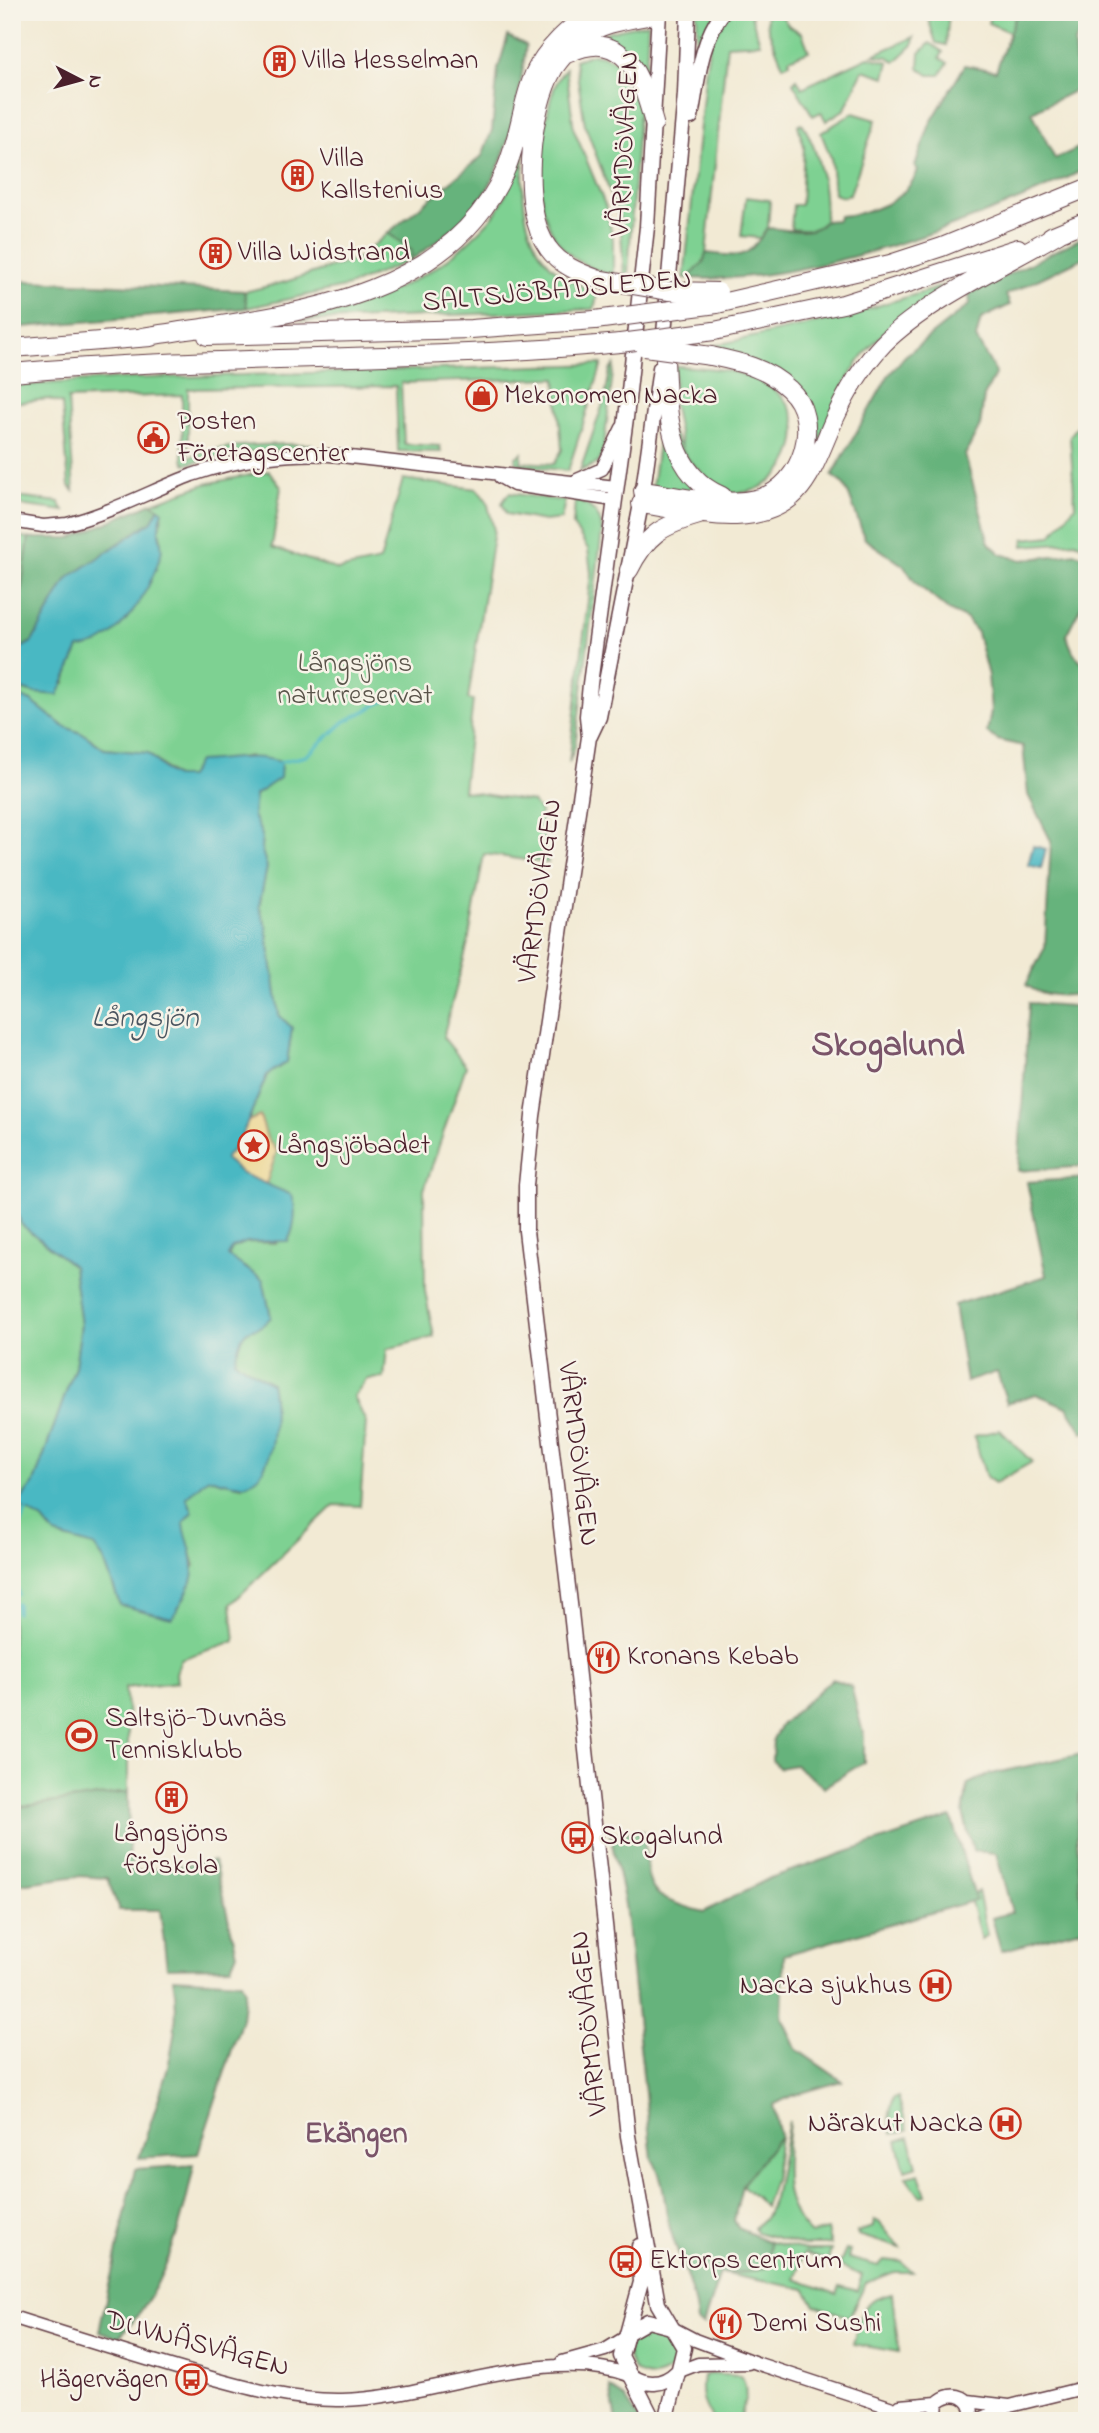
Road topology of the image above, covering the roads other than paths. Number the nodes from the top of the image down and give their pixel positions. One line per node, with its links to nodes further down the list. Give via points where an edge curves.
1 (590, 12): 12 (highway, via 546,53 534,74 496,192 476,219 444,248 403,275 318,306)
2 (688, 12): 7 (main road, VÄRMDÖVÄGEN)
3 (723, 12): 7 (main road, VÄRMDÖVÄGEN, via 705,45)
4 (661, 13): 5 (highway, via 596,29); 6 (main road, VÄRMDÖVÄGEN)
5 (563, 56): 6 (highway, via 591,47 626,58 644,85); 11 (highway, bridge, via 546,86 531,157 536,220 547,247 577,272 597,279)
6 (653, 123): 17 (main road, VÄRMDÖVÄGEN, via 647,227)
7 (678, 187): 13 (main road, VÄRMDÖVÄGEN)
8 (1087, 188): 11 (highway, SALTSJÖBADSLEDEN, via 942,247 810,284)
9 (1087, 220): 10 (highway, SALTSJÖBADSLEDEN)
10 (1059, 233): 14 (highway, SALTSJÖBADSLEDEN, bridge, via 887,291 714,331); 23 (highway, via 932,306 884,343 851,387 813,470 795,495 770,511)
11 (718, 298): 12 (highway, SALTSJÖBADSLEDEN, bridge, via 595,320 471,329)
12 (142, 337): 15 (highway, SALTSJÖBADSLEDEN)
13 (664, 341): 21 (main road, VÄRMDÖVÄGEN); 22 (highway, via 671,432 682,463 702,486)
14 (620, 343): 16 (highway, SALTSJÖBADSLEDEN, via 471,354 137,363); 22 (highway, bridge, via 737,361 791,390 805,416 804,449 789,477 765,496)
15 (12, 348)
16 (12, 373)
17 (626, 418): 19 (street, via 602,469); 20 (main road, VÄRMDÖVÄGEN)
18 (497, 475): 19 (street); 20 (street, via 514,485); 24 (street, via 335,455 252,460 194,475 76,522 43,526)
19 (573, 481): 20 (street)
20 (615, 494): 21 (main road); 26 (main road, VÄRMDÖVÄGEN, via 588,705)
21 (642, 498): 22 (highway); 23 (highway); 25 (main road, VÄRMDÖVÄGEN)
22 (736, 501)
23 (705, 513): 25 (highway, via 657,530 641,546)
24 (12, 521)
25 (629, 570): 26 (main road, VÄRMDÖVÄGEN, via 599,718)
26 (589, 737): 27 (main road, VÄRMDÖVÄGEN, via 531,1127 526,1231)
27 (634, 2178): 29 (main road, VÄRMDÖVÄGEN, via 658,2304); 30 (main road, VÄRMDÖVÄGEN, via 642,2282)
28 (12, 2317): 32 (street, DUVNÄSVÄGEN, via 272,2395 378,2398)
29 (672, 2328): 30 (main road, via 648,2321); 31 (street); 33 (main road, VÄRMDÖVÄGEN, via 684,2348)
30 (625, 2336): 32 (street, DUVNÄSVÄGEN, via 605,2350); 34 (main road, VÄRMDÖVÄGEN, via 621,2356)
31 (759, 2364): 33 (street, via 698,2364); 38 (street)
32 (537, 2369): 34 (street, DUVNÄSVÄGEN, via 604,2367)
33 (677, 2372): 34 (main road, via 656,2384); 41 (main road, VÄRMDÖVÄGEN)
34 (631, 2376): 40 (main road, VÄRMDÖVÄGEN)
35 (1087, 2387): 39 (street)
36 (968, 2401): 37 (street, via 948,2395); 39 (street); 43 (street)
37 (937, 2403): 38 (street); 42 (street)
38 (886, 2405): 42 (street)
39 (1010, 2406): 43 (street)
40 (654, 2421)
41 (666, 2421)
42 (933, 2421)
43 (974, 2421)

